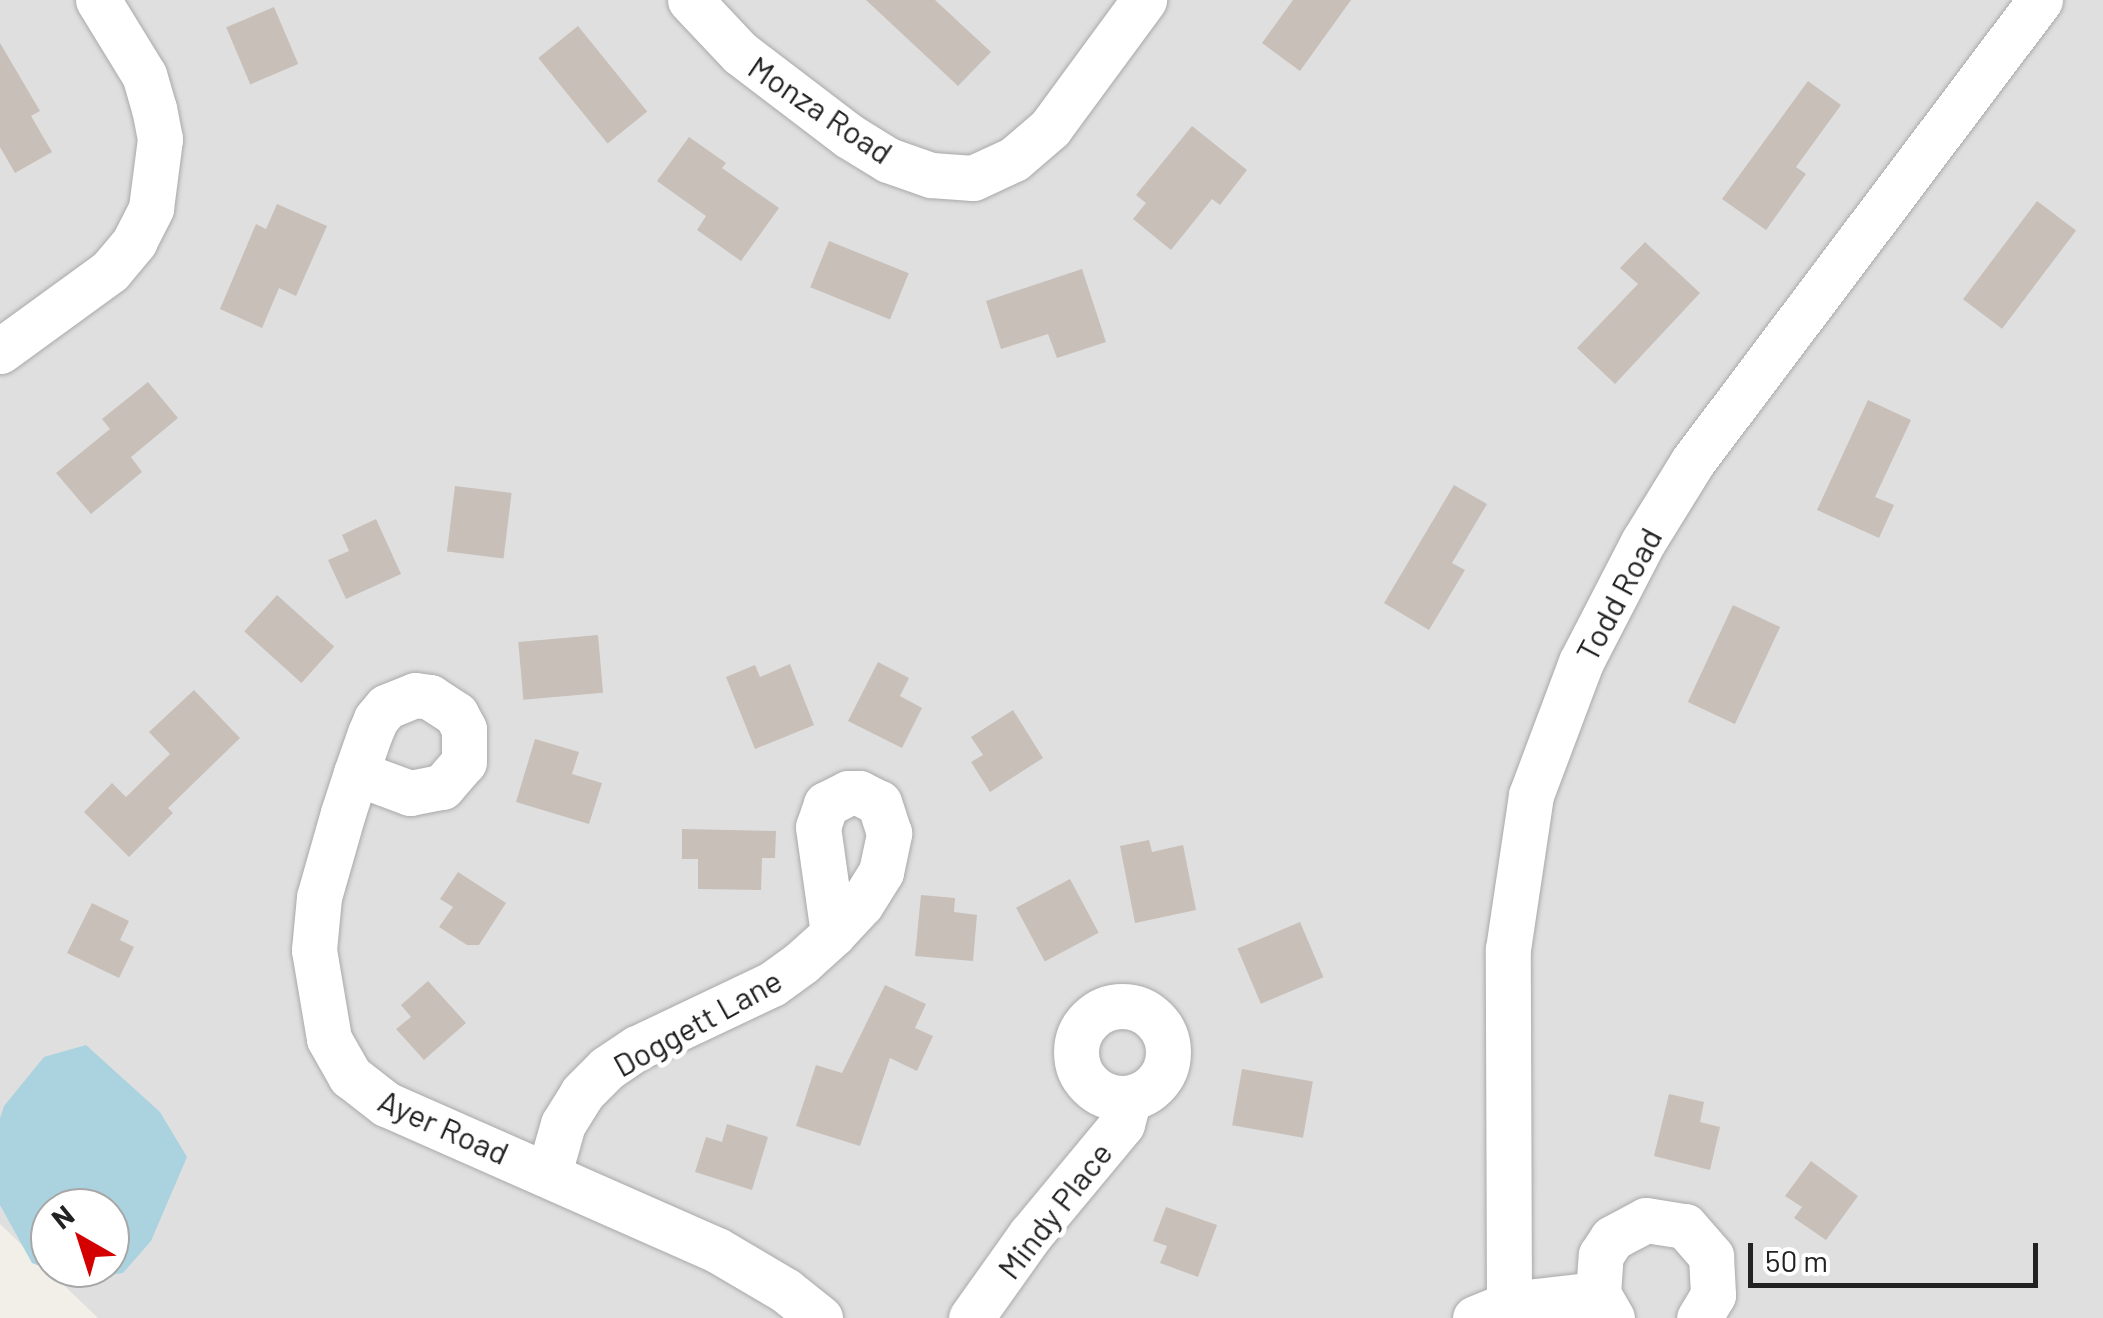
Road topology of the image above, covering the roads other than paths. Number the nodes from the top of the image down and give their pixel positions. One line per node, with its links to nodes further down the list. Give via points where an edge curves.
1 (98, 0): 5 (street, via 144,74 154,109 159,158 151,208 110,272)
2 (690, 0): 3 (street, Monza Road, via 740,53 849,136 931,175 973,178 1014,159 1050,128)
3 (1144, 0)
4 (2040, 0): 11 (street, Todd Road, via 1692,461 1581,662 1531,795 1508,950)
5 (0, 351)
6 (356, 773): 9 (street, Ayer Road, via 320,896 314,950 329,1039 350,1076 386,1104)
7 (833, 934): 9 (street, Doggett Lane, via 772,984 607,1068 563,1124)
8 (1129, 1098): 13 (street, Mindy Place, via 1122,1124)
9 (549, 1173): 12 (street, Ayer Road, via 717,1250)
10 (1604, 1306): 11 (street); 14 (street, via 1596,1274 1612,1238 1646,1220 1667,1220 1685,1226 1711,1256 1713,1294)
11 (1492, 1311)
12 (820, 1318)
13 (971, 1318)
14 (1699, 1318)

